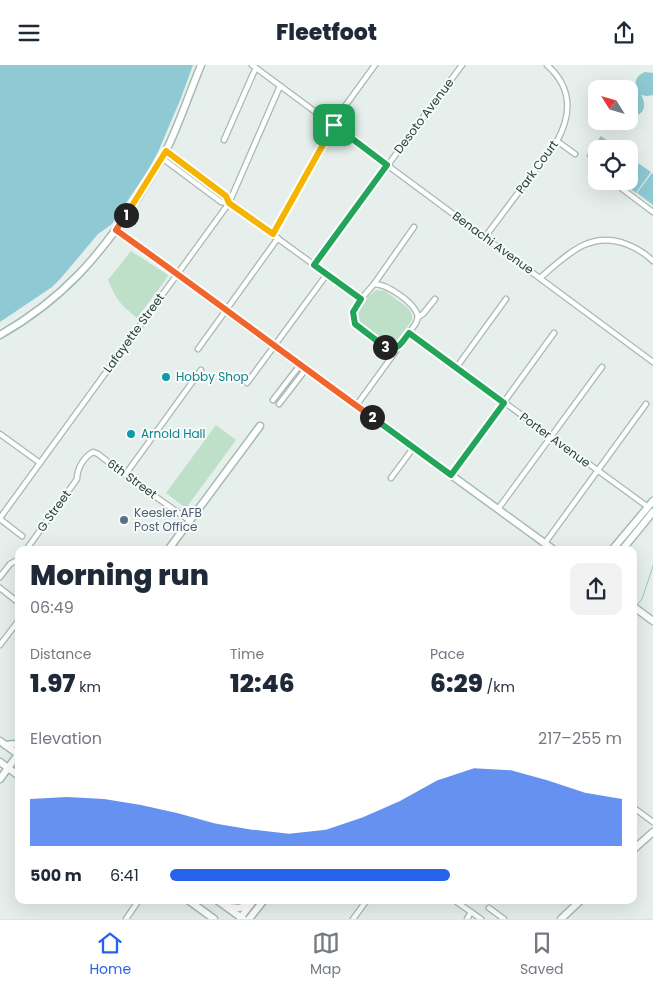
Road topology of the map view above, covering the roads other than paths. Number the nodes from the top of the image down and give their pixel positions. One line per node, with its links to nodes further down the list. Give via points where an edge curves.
1 (201, 65): 10 (street)
2 (375, 65): 7 (street)
3 (462, 65): 13 (street, Desoto Avenue)
4 (547, 65): 9 (street, Park Court, via 560,78 568,103)
5 (254, 66): 6 (street, Benachi Avenue); 8 (street)
6 (280, 85): 7 (street, Benachi Avenue); 15 (street, Lafayette Street)
7 (333, 125): 13 (street, Benachi Avenue); 19 (street)
8 (224, 140)
9 (557, 141): 11 (street); 20 (street, Park Court)
10 (166, 151): 12 (street); 15 (street, via 226,196)
11 (574, 154)
12 (162, 159): 15 (street, via 222,202); 18 (street)
13 (387, 165): 20 (street, Benachi Avenue); 23 (street, Desoto Avenue)
14 (624, 190): 16 (street)
15 (229, 203): 19 (street); 24 (street, Lafayette Street)
16 (653, 212)
17 (414, 227): 27 (street)
18 (116, 230): 24 (street); 35 (street, via 71,282 47,304)
19 (273, 234): 21 (street)
20 (484, 237): 26 (street, Benachi Avenue)
21 (278, 238): 23 (street); 31 (street)
22 (653, 261): 26 (street, via 624,243 595,240 574,250)
23 (314, 265): 25 (street)
24 (177, 274): 31 (street); 55 (street, Lafayette Street)
25 (327, 274): 28 (street); 36 (street)
26 (540, 277): 39 (street, Benachi Avenue)
27 (374, 284): 28 (street); 32 (street, via 384,285 403,298 415,308)
28 (361, 299): 37 (street, via 353,312 355,324 386,348)
29 (435, 299): 32 (street)
30 (506, 299): 42 (street)
31 (226, 310): 36 (street); 38 (street)
32 (418, 317): 33 (street)
33 (409, 333): 37 (street); 42 (street, Porter Avenue)
34 (554, 333): 46 (street)
35 (0, 335)
36 (274, 346): 40 (street); 44 (street)
37 (399, 347): 49 (street)
38 (198, 349)
39 (653, 362)
40 (303, 367): 45 (street); 48 (street); 49 (street)
41 (602, 367): 52 (street)
42 (456, 368): 46 (street, Porter Avenue)
43 (201, 370): 57 (street)
44 (247, 383)
45 (273, 400)
46 (504, 403): 52 (street, Porter Avenue); 58 (street)
47 (646, 404): 56 (street)
48 (279, 405)
49 (356, 406): 53 (street)
50 (260, 426): 64 (street)
51 (0, 434): 55 (street)
52 (551, 437): 56 (street, Porter Avenue); 61 (street)
53 (414, 447): 58 (street); 59 (street)
54 (98, 454): 57 (street, 6th Street); 67 (street, G Street, via 89,454 78,469 77,479)
55 (40, 463): 63 (street, Lafayette Street)
56 (598, 471): 62 (street, Porter Avenue); 66 (street)
57 (125, 475): 64 (street, 6th Street)
58 (451, 475): 61 (street)
59 (391, 478)
60 (653, 501): 62 (street)
61 (498, 509): 66 (street)
62 (651, 510): 70 (street); 71 (street)
63 (0, 519): 65 (street)
64 (190, 521): 68 (street)
65 (22, 536)
66 (545, 543): 69 (street)
67 (29, 546)
68 (171, 546)
69 (549, 546)
70 (616, 546)
71 (625, 546)
72 (15, 561): 73 (street)
73 (0, 577)
74 (0, 588): 75 (street)
75 (15, 600)
76 (637, 610): 77 (street)
77 (653, 621)
78 (15, 625): 79 (street)
79 (0, 645)
80 (2, 743): 81 (street); 82 (street)
81 (15, 745)
82 (15, 752)
83 (15, 758): 85 (street)
84 (0, 762): 85 (street)
85 (8, 768): 86 (street); 87 (street)
86 (15, 773)
87 (0, 779)
88 (637, 810): 89 (street)
89 (653, 822)
90 (653, 831): 91 (street)
91 (637, 846)
92 (137, 904): 106 (street)
93 (193, 904): 107 (street)
94 (222, 904): 101 (street)
95 (247, 904): 101 (street, via 236,908)
96 (251, 904): 105 (street)
97 (261, 904): 103 (street)
98 (364, 904): 110 (street)
99 (460, 904): 104 (street)
100 (576, 904): 114 (street)
101 (225, 906): 105 (street)
102 (489, 908): 113 (street)
103 (257, 910): 108 (street); 109 (street)
104 (472, 912): 111 (street); 112 (street)
105 (241, 918)
106 (126, 919)
107 (214, 919)
108 (250, 919)
109 (256, 919)
110 (352, 919)
111 (466, 919)
112 (481, 919)
113 (504, 919)
114 (561, 919)

